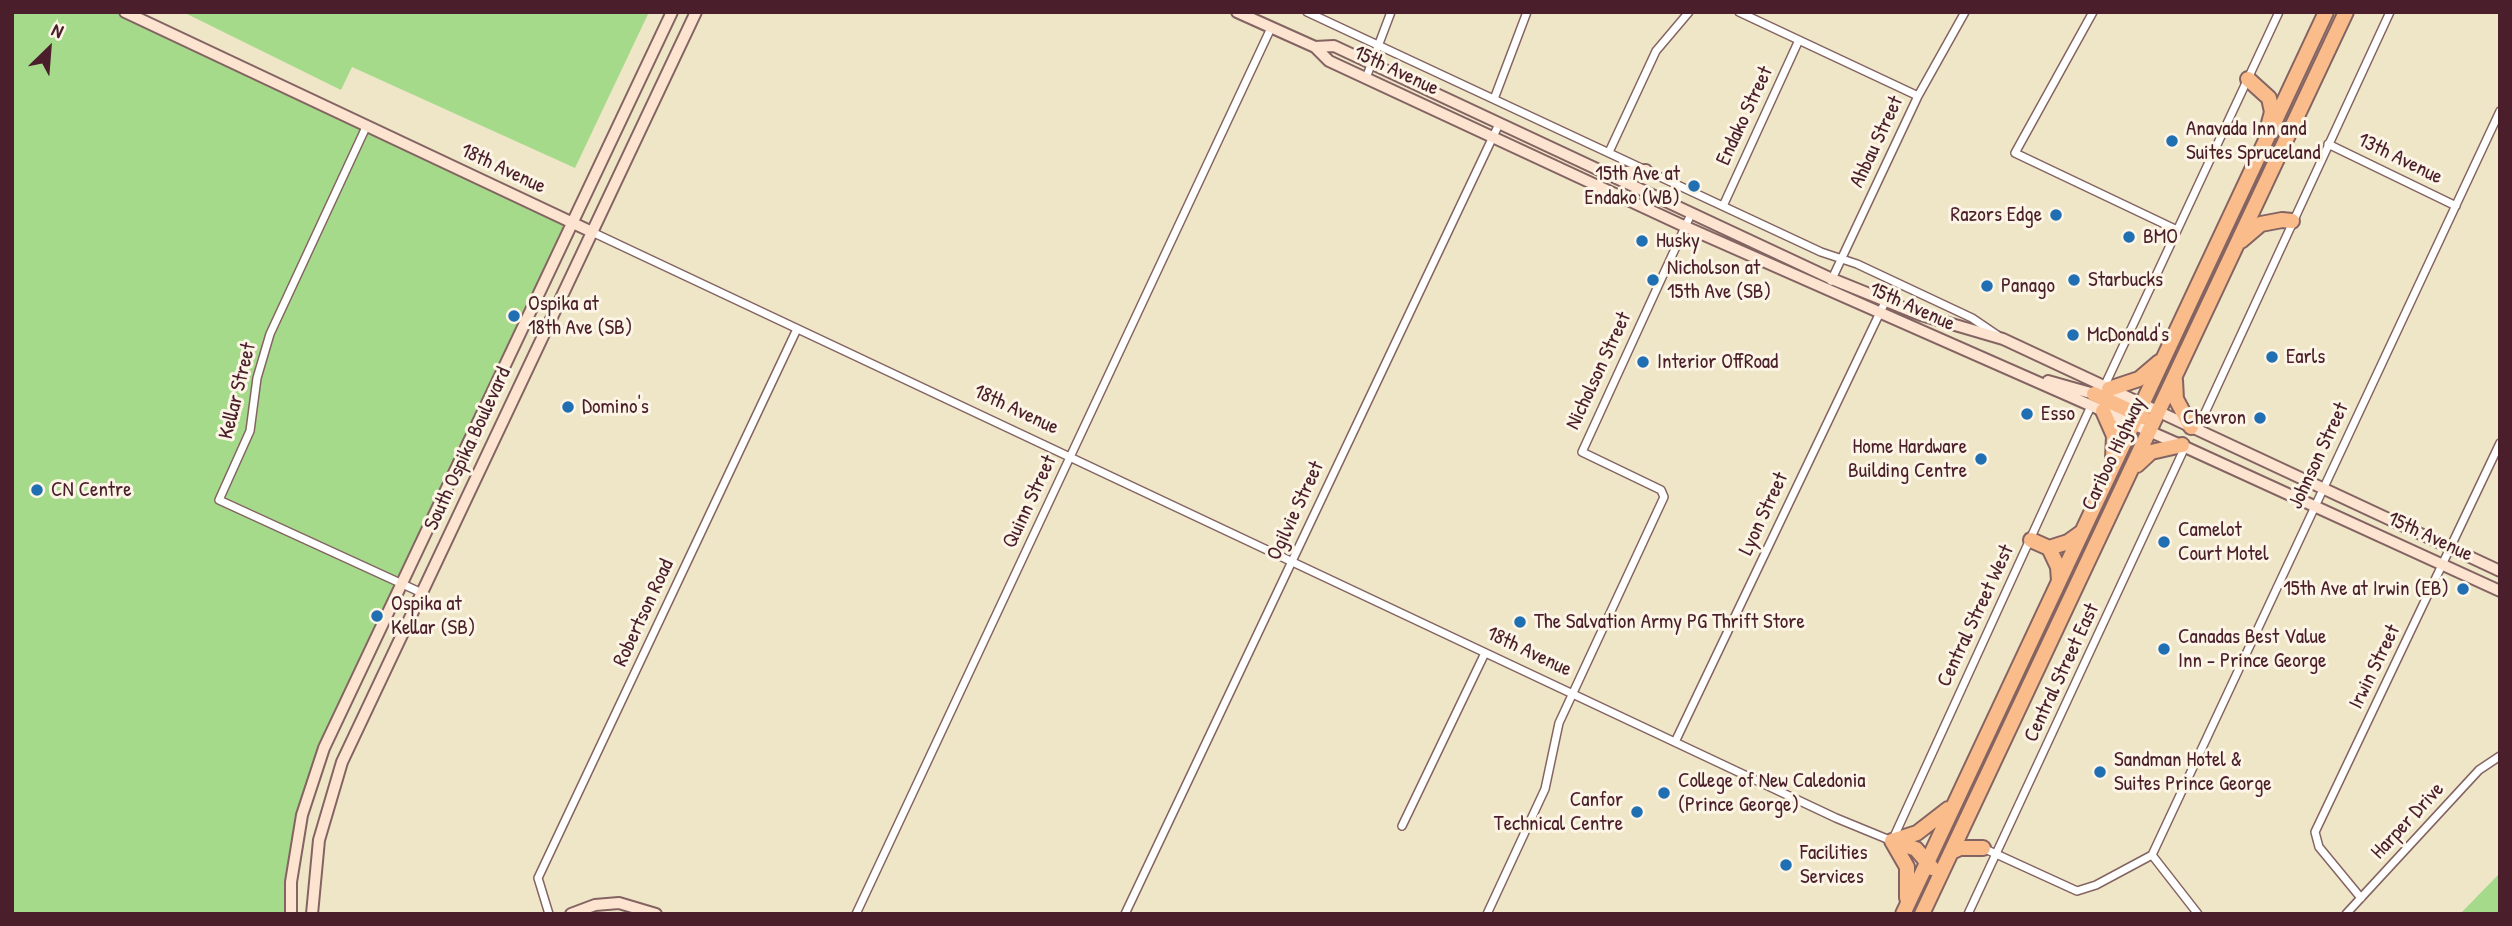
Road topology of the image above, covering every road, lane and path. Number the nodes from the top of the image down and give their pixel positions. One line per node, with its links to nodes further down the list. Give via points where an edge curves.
1 (125, 12): 27 (main road, 18th Avenue)
2 (671, 12): 38 (main road, South Ospika Boulevard)
3 (696, 12): 41 (main road, South Ospika Boulevard)
4 (1237, 12): 16 (main road, 15th Avenue)
5 (1307, 12): 18 (street, 15th Avenue)
6 (1391, 12): 18 (street)
7 (1527, 12): 24 (street)
8 (1689, 12): 31 (street, via 1656,51)
9 (1739, 12): 17 (street)
10 (1965, 12): 23 (street, Ahbau Street)
11 (2093, 12): 40 (street, via 2015,153)
12 (2279, 12): 22 (street, Central Street West)
13 (2326, 12): 29 (highway, Cariboo Highway)
14 (2346, 12): 42 (highway, Cariboo Highway)
15 (2390, 12): 30 (street)
16 (1271, 28): 19 (main road, 15th Avenue); 59 (street, Quinn Street)
17 (1799, 40): 23 (street); 34 (street, Endako Street)
18 (1379, 45): 20 (street); 24 (street, 15th Avenue)
19 (1315, 47): 20 (main road, 15th Avenue, via 1334,46); 21 (main road, 15th Avenue, via 1329,61)
20 (1372, 64): 21 (street); 26 (main road, 15th Avenue)
21 (1366, 78): 28 (main road, 15th Avenue)
22 (2248, 79): 29 (highway, via 2271,105); 40 (street, Central Street West)
23 (1918, 96): 43 (street, Ahbau Street)
24 (1494, 99): 31 (street, 15th Avenue)
25 (2500, 111): 35 (street, Johnson Street)
26 (1499, 124): 28 (street, Ogilvie Street); 33 (main road, 15th Avenue)
27 (367, 125): 38 (main road, 18th Avenue); 72 (street, Kellar Street, via 270,334 257,378 250,431 219,500)
28 (1493, 137): 39 (main road, 15th Avenue); 68 (street, Ogilvie Street)
29 (2264, 143): 50 (highway, Cariboo Highway)
30 (2328, 144): 35 (street, 13th Avenue); 37 (street)
31 (1609, 152): 32 (street, 15th Avenue)
32 (1646, 170): 33 (main road); 34 (street, 15th Avenue)
33 (1606, 174): 36 (main road, 15th Avenue)
34 (1723, 206): 43 (street, 15th Avenue)
35 (2456, 206): 62 (street, Johnson Street)
36 (1692, 214): 39 (street, Nicholson Street); 44 (main road, 15th Avenue)
37 (2292, 221): 42 (highway, via 2261,224); 55 (street)
38 (572, 223): 41 (main road, 18th Avenue); 72 (main road, South Ospika Boulevard)
39 (1686, 227): 45 (main road, 15th Avenue); 76 (street, Nicholson Street, via 1583,449 1661,491 1664,497)
40 (2177, 230): 52 (street, Central Street West)
41 (592, 232): 48 (street, 18th Avenue); 74 (main road, South Ospika Boulevard)
42 (2235, 246): 51 (highway, Cariboo Highway)
43 (1842, 259): 44 (street, Ahbau Street); 49 (street, 15th Avenue, via 1972,318)
44 (1832, 279): 45 (street, Ahbau Street); 46 (main road, 15th Avenue)
45 (1827, 290): 47 (main road, 15th Avenue)
46 (1885, 302): 47 (street, Lyon Street); 49 (main road, 15th Avenue)
47 (1878, 314): 52 (main road, 15th Avenue, via 2021,376); 77 (street, Lyon Street)
48 (797, 329): 59 (street, 18th Avenue); 92 (street, Robertson Road, via 538,878)
49 (2003, 338): 52 (main road, 15th Avenue)
50 (2166, 353): 52 (highway, via 2152,371); 54 (highway, Cariboo Highway)
51 (2177, 370): 53 (highway, Cariboo Highway); 55 (highway, via 2176,399)
52 (2100, 397): 54 (highway); 60 (highway, via 2114,436); 65 (street, Central Street West)
53 (2157, 412): 54 (highway, via 2144,418); 55 (main road, 15th Avenue); 56 (highway, Cariboo Highway)
54 (2137, 415): 56 (main road, 15th Avenue); 60 (highway, Cariboo Highway)
55 (2194, 428): 62 (main road, 15th Avenue)
56 (2148, 431): 58 (main road, 15th Avenue); 61 (highway, Cariboo Highway)
57 (2500, 443): 67 (street, Irwin Street)
58 (2183, 446): 61 (highway, via 2151,452); 63 (main road, 15th Avenue); 83 (street, Central Street East)
59 (1070, 457): 68 (street, 18th Avenue); 95 (street, Quinn Street)
60 (2110, 473): 64 (highway, Cariboo Highway)
61 (2126, 480): 80 (highway, Cariboo Highway)
62 (2323, 489): 63 (street, Johnson Street); 67 (main road, 15th Avenue)
63 (2315, 505): 69 (main road, 15th Avenue); 85 (street, Johnson Street)
64 (2083, 531): 66 (highway); 71 (highway, Cariboo Highway)
65 (2031, 540): 66 (highway); 82 (street, Central Street West)
66 (2049, 548): 71 (highway)
67 (2451, 549): 69 (street, Irwin Street); 70 (main road, 15th Avenue)
68 (1292, 562): 75 (street, 18th Avenue); 96 (street, Ogilvie Street)
69 (2443, 565): 73 (main road, 15th Avenue); 88 (street, Irwin Street, via 2315,832 2319,847)
70 (2500, 571)
71 (2059, 581): 79 (highway, Cariboo Highway)
72 (402, 583): 74 (street, Kellar Street); 90 (main road, South Ospika Boulevard, via 324,748 302,815 291,882)
73 (2500, 591)
74 (422, 593): 91 (main road, South Ospika Boulevard, via 342,761 319,840)
75 (1485, 653): 76 (street, 18th Avenue); 81 (street)
76 (1574, 694): 77 (street, 18th Avenue); 97 (street, via 1559,723 1545,789)
77 (1675, 742): 82 (street, 18th Avenue)
78 (2500, 756): 88 (street, Harper Drive, via 2479,770)
79 (1958, 797): 82 (highway, via 1931,824); 86 (highway, Cariboo Highway)
80 (1965, 822): 83 (highway); 84 (highway, Cariboo Highway)
81 (1402, 826)
82 (1892, 841): 86 (highway, via 1916,849); 89 (highway, via 1906,867)
83 (1989, 851): 84 (highway, via 1960,848); 85 (street, via 2077,891); 99 (street, Central Street East)
84 (1951, 852): 87 (highway, Cariboo Highway)
85 (2152, 855): 100 (street)
86 (1928, 861): 87 (highway); 89 (highway, Cariboo Highway)
87 (1935, 886): 98 (highway, Cariboo Highway)
88 (2361, 898): 101 (street, Harper Drive)
89 (1904, 912)
90 (291, 914)
91 (312, 914)
92 (549, 914)
93 (571, 914): 94 (main road, via 595,905 620,903)
94 (656, 914)
95 (856, 914)
96 (1125, 914)
97 (1487, 914)
98 (1922, 914)
99 (1968, 914)
100 (2198, 914)
101 (2346, 914)

